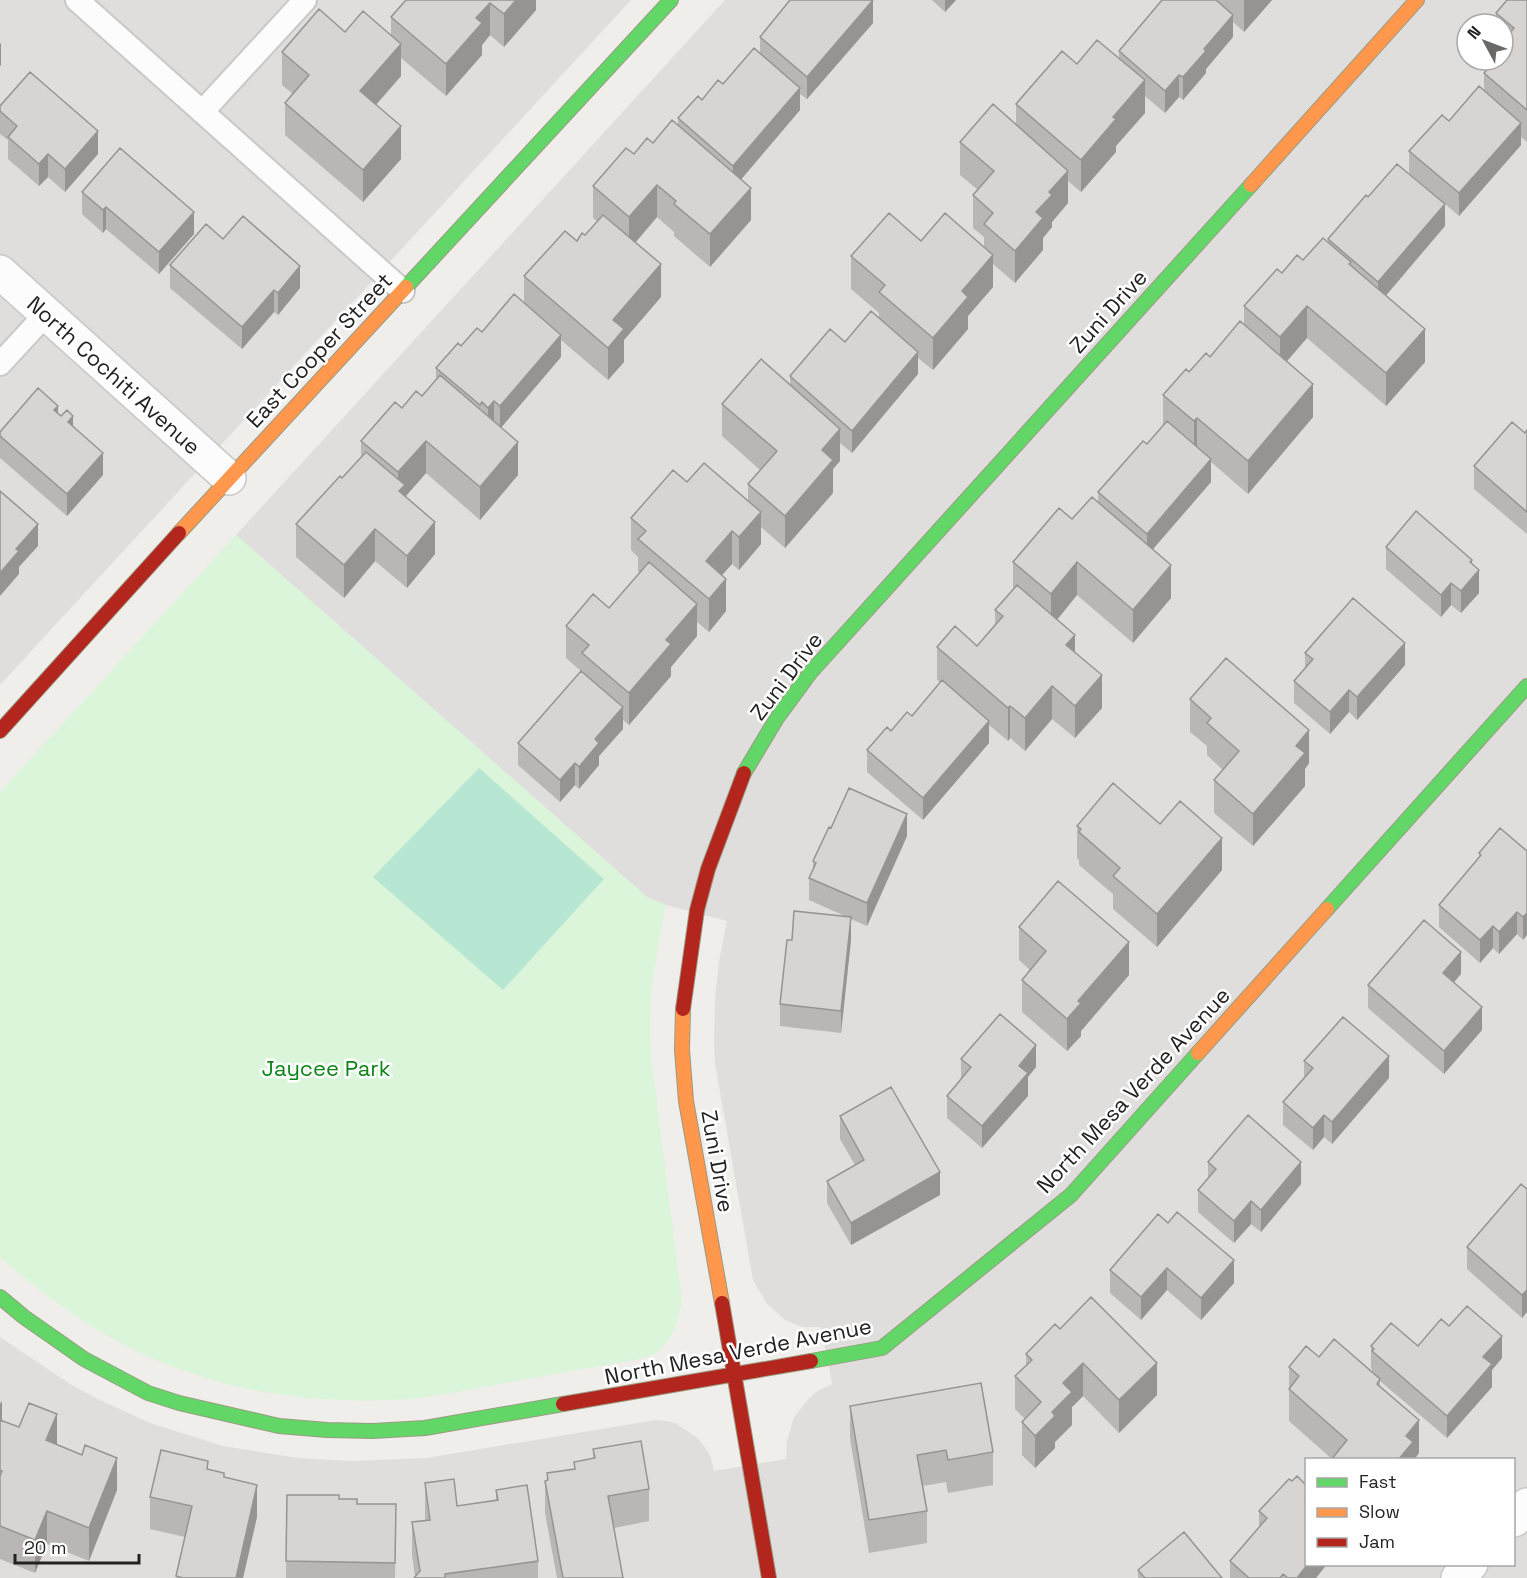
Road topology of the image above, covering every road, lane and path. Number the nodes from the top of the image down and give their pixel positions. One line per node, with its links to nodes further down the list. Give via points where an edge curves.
1 (77, 0): 5 (lane)
2 (305, 0): 5 (lane)
3 (671, 0): 7 (street, East Cooper Street)
4 (1417, 0): 14 (street, Zuni Drive, via 810,673 745,770 708,869 698,910 683,1001 682,1050 686,1101)
5 (202, 112): 7 (lane)
6 (0, 272): 8 (street, North Cochiti Avenue)
7 (403, 291): 10 (street, East Cooper Street)
8 (46, 314): 9 (lane); 10 (street, North Cochiti Avenue)
9 (0, 364)
10 (229, 478): 12 (street, East Cooper Street)
11 (1527, 686): 14 (street, North Mesa Verde Avenue, via 1071,1194 882,1348)
12 (0, 731)
13 (0, 1297): 14 (street, North Mesa Verde Avenue, via 84,1359 148,1393 279,1426 373,1431 425,1428)
14 (735, 1375): 18 (street, Zuni Drive)
15 (1527, 1505): 16 (street)
16 (1515, 1519)
17 (1469, 1566): 19 (street)
18 (769, 1578)
19 (1458, 1578)

